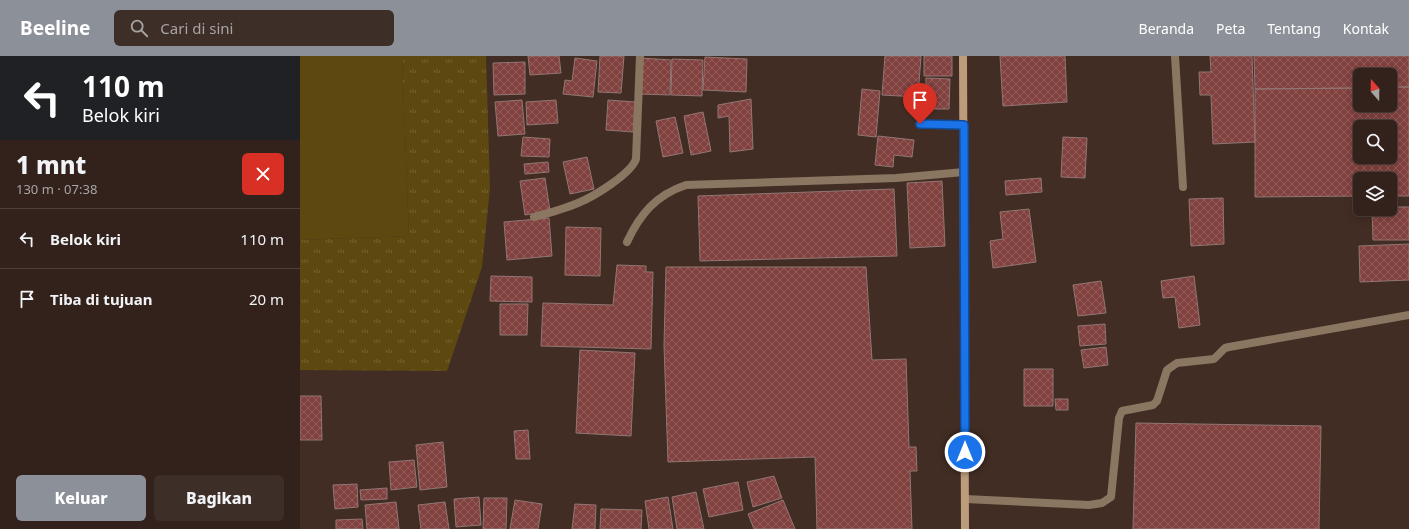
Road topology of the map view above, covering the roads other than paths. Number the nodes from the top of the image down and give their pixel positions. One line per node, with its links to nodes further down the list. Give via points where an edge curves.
1 (640, 56): 8 (street, via 636,159 632,167 581,202)
2 (963, 56): 5 (street)
3 (1175, 56): 7 (street)
4 (920, 124): 5 (street)
5 (964, 125): 6 (street)
6 (964, 172): 9 (street, via 896,178 686,185 660,197 646,209 635,223); 11 (street)
7 (1183, 187)
8 (534, 217)
9 (627, 242)
10 (1409, 315): 11 (street, via 1229,347 1214,359 1177,362 1167,370 1157,401 1153,405 1122,411 1119,418 1111,497 1102,503 1089,505)
11 (965, 499): 12 (street)
12 (965, 529)

